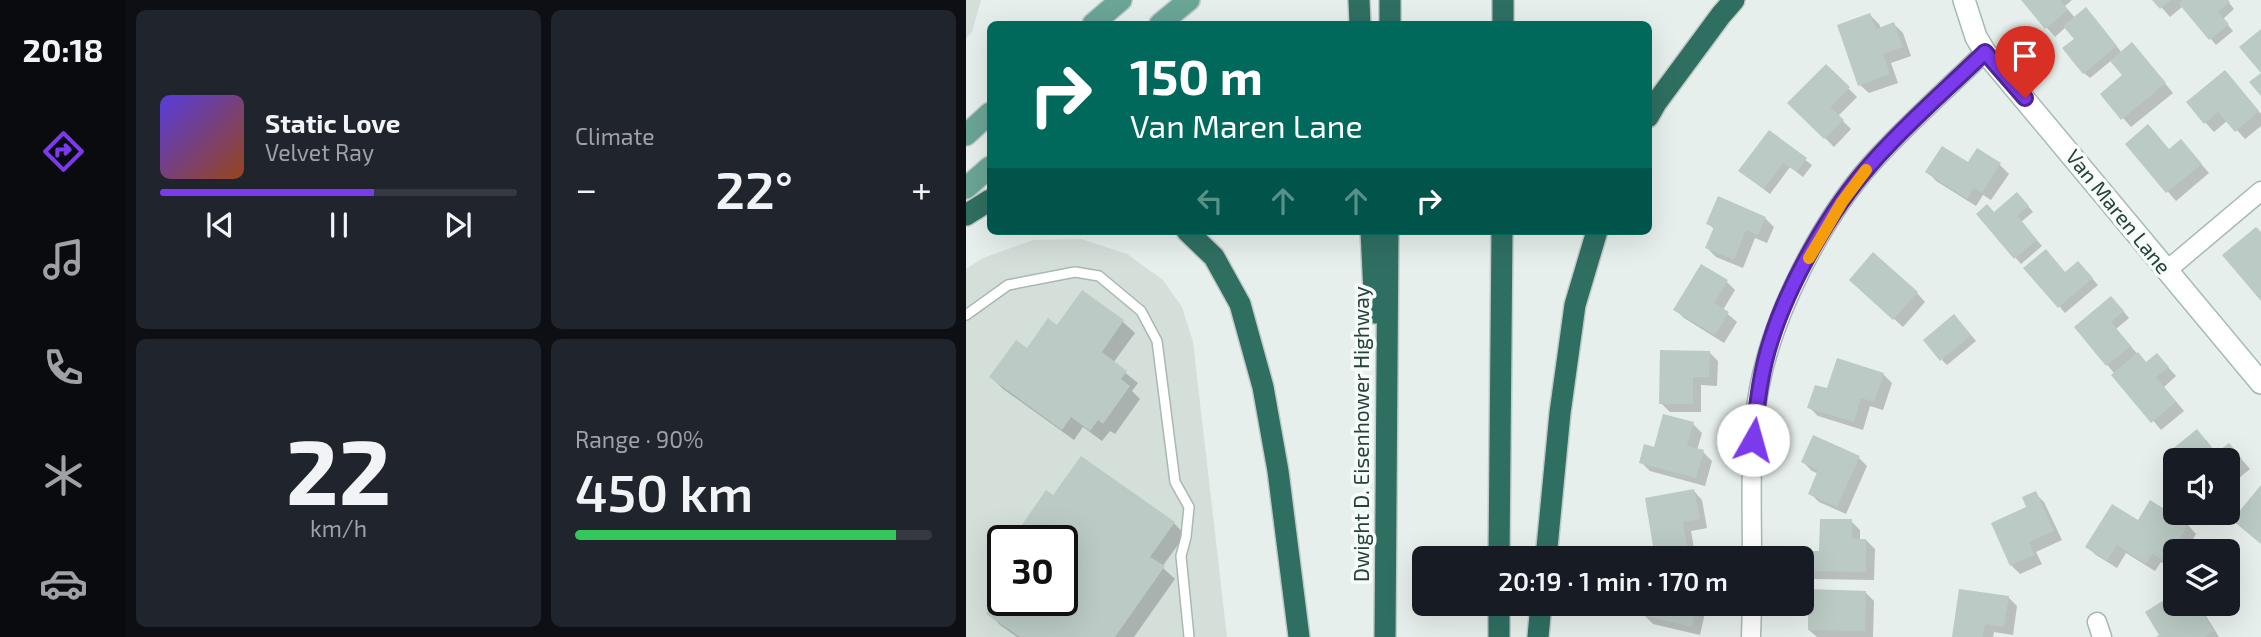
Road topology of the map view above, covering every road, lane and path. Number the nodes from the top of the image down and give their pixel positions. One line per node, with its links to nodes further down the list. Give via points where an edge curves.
1 (1121, 0): 8 (main road)
2 (1189, 0): 9 (main road)
3 (1359, 0): 10 (highway)
4 (1390, 0): 11 (highway)
5 (1503, 0): 12 (highway)
6 (1734, 0): 14 (highway)
7 (1964, 0): 13 (main road, Van Maren Lane)
8 (1096, 21)
9 (1164, 21)
10 (1360, 21)
11 (1390, 21)
12 (1503, 21)
13 (1985, 52): 27 (main road, Van Maren Lane); 33 (street, via 1870,165 1842,202 1791,289 1770,341 1759,389 1753,440)
14 (1652, 110)
15 (987, 117): 16 (main road)
16 (966, 135)
17 (987, 170): 18 (main road)
18 (966, 188)
19 (2261, 191): 27 (street)
20 (987, 202): 21 (highway)
21 (966, 215)
22 (1191, 235): 38 (highway, via 1214,257 1240,304 1263,387)
23 (1371, 235): 30 (highway)
24 (1388, 235): 30 (highway, Dwight D. Eisenhower Highway)
25 (1502, 235): 31 (highway)
26 (1596, 235): 32 (highway, via 1575,305)
27 (2166, 271): 29 (main road, Van Maren Lane)
28 (966, 315): 37 (lane, via 1008,285 1075,272 1099,276 1141,310 1157,341 1175,482 1189,507 1181,556)
29 (2261, 383)
30 (1386, 542): 39 (highway, Dwight D. Eisenhower Highway)
31 (1499, 546)
32 (1547, 546)
33 (1752, 546)
34 (1499, 616): 40 (highway)
35 (1540, 616): 41 (highway)
36 (1752, 616): 42 (street)
37 (1189, 637)
38 (1299, 637)
39 (1385, 637)
40 (1499, 637)
41 (1538, 637)
42 (1751, 637)

